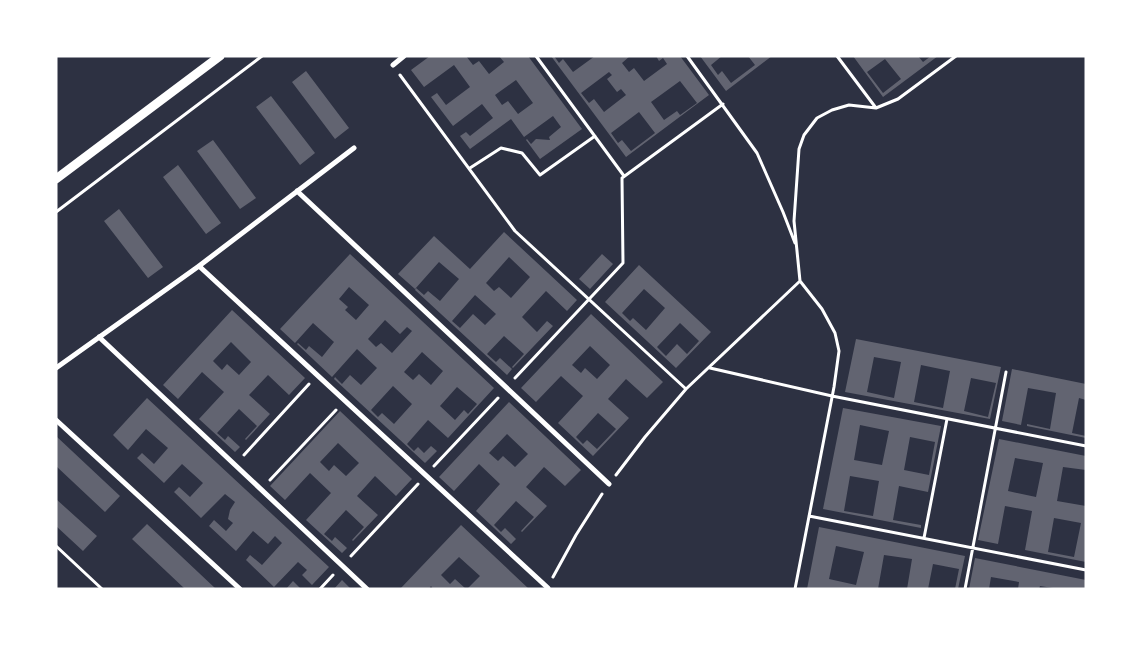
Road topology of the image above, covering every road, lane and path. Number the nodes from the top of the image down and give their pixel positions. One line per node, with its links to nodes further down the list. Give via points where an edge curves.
1 (220, 56): 15 (street)
2 (262, 56): 17 (path)
3 (404, 56): 8 (street)
4 (536, 56): 11 (path)
5 (687, 56): 9 (path)
6 (837, 56): 10 (path)
7 (956, 56): 10 (path, via 898,99)
8 (393, 65): 13 (path)
9 (723, 104): 14 (path); 18 (path, via 756,152)
10 (876, 108): 18 (path, via 849,105 832,110 817,118 804,135 797,166 794,220)
11 (596, 136): 13 (path, via 540,175 522,153 501,148); 14 (path)
12 (354, 148): 16 (street)
13 (470, 168): 21 (path, via 515,231)
14 (624, 176): 21 (path, via 623,264)
15 (56, 179)
16 (297, 191): 19 (street); 27 (street)
17 (56, 212)
18 (797, 249): 20 (path)
19 (199, 266): 22 (street); 26 (street)
20 (800, 281): 24 (path); 29 (path, via 822,309 835,333 839,351)
21 (588, 300): 27 (path); 28 (path)
22 (99, 337): 23 (street); 35 (street)
23 (56, 368)
24 (709, 368): 28 (path); 29 (path)
25 (1006, 372): 33 (path)
26 (318, 375): 30 (street); 35 (path)
27 (507, 388): 36 (path); 37 (street)
28 (686, 389): 37 (path)
29 (832, 396): 31 (path); 39 (path)
30 (345, 400): 36 (street); 38 (path)
31 (947, 419): 33 (path); 40 (path)
32 (56, 420): 47 (street)
33 (995, 428): 34 (path); 42 (path)
34 (1086, 446)
35 (235, 465): 38 (street)
36 (426, 475): 43 (path); 45 (street)
37 (609, 484): 45 (path, via 576,535)
38 (261, 489): 43 (street)
39 (809, 516): 40 (path); 50 (path)
40 (924, 538): 42 (path)
41 (56, 546): 46 (path)
42 (972, 548): 44 (path); 51 (path)
43 (342, 565): 48 (path); 49 (street)
44 (1086, 570)
45 (548, 588)
46 (102, 589)
47 (240, 589)
48 (320, 589)
49 (367, 589)
50 (795, 589)
51 (965, 589)

